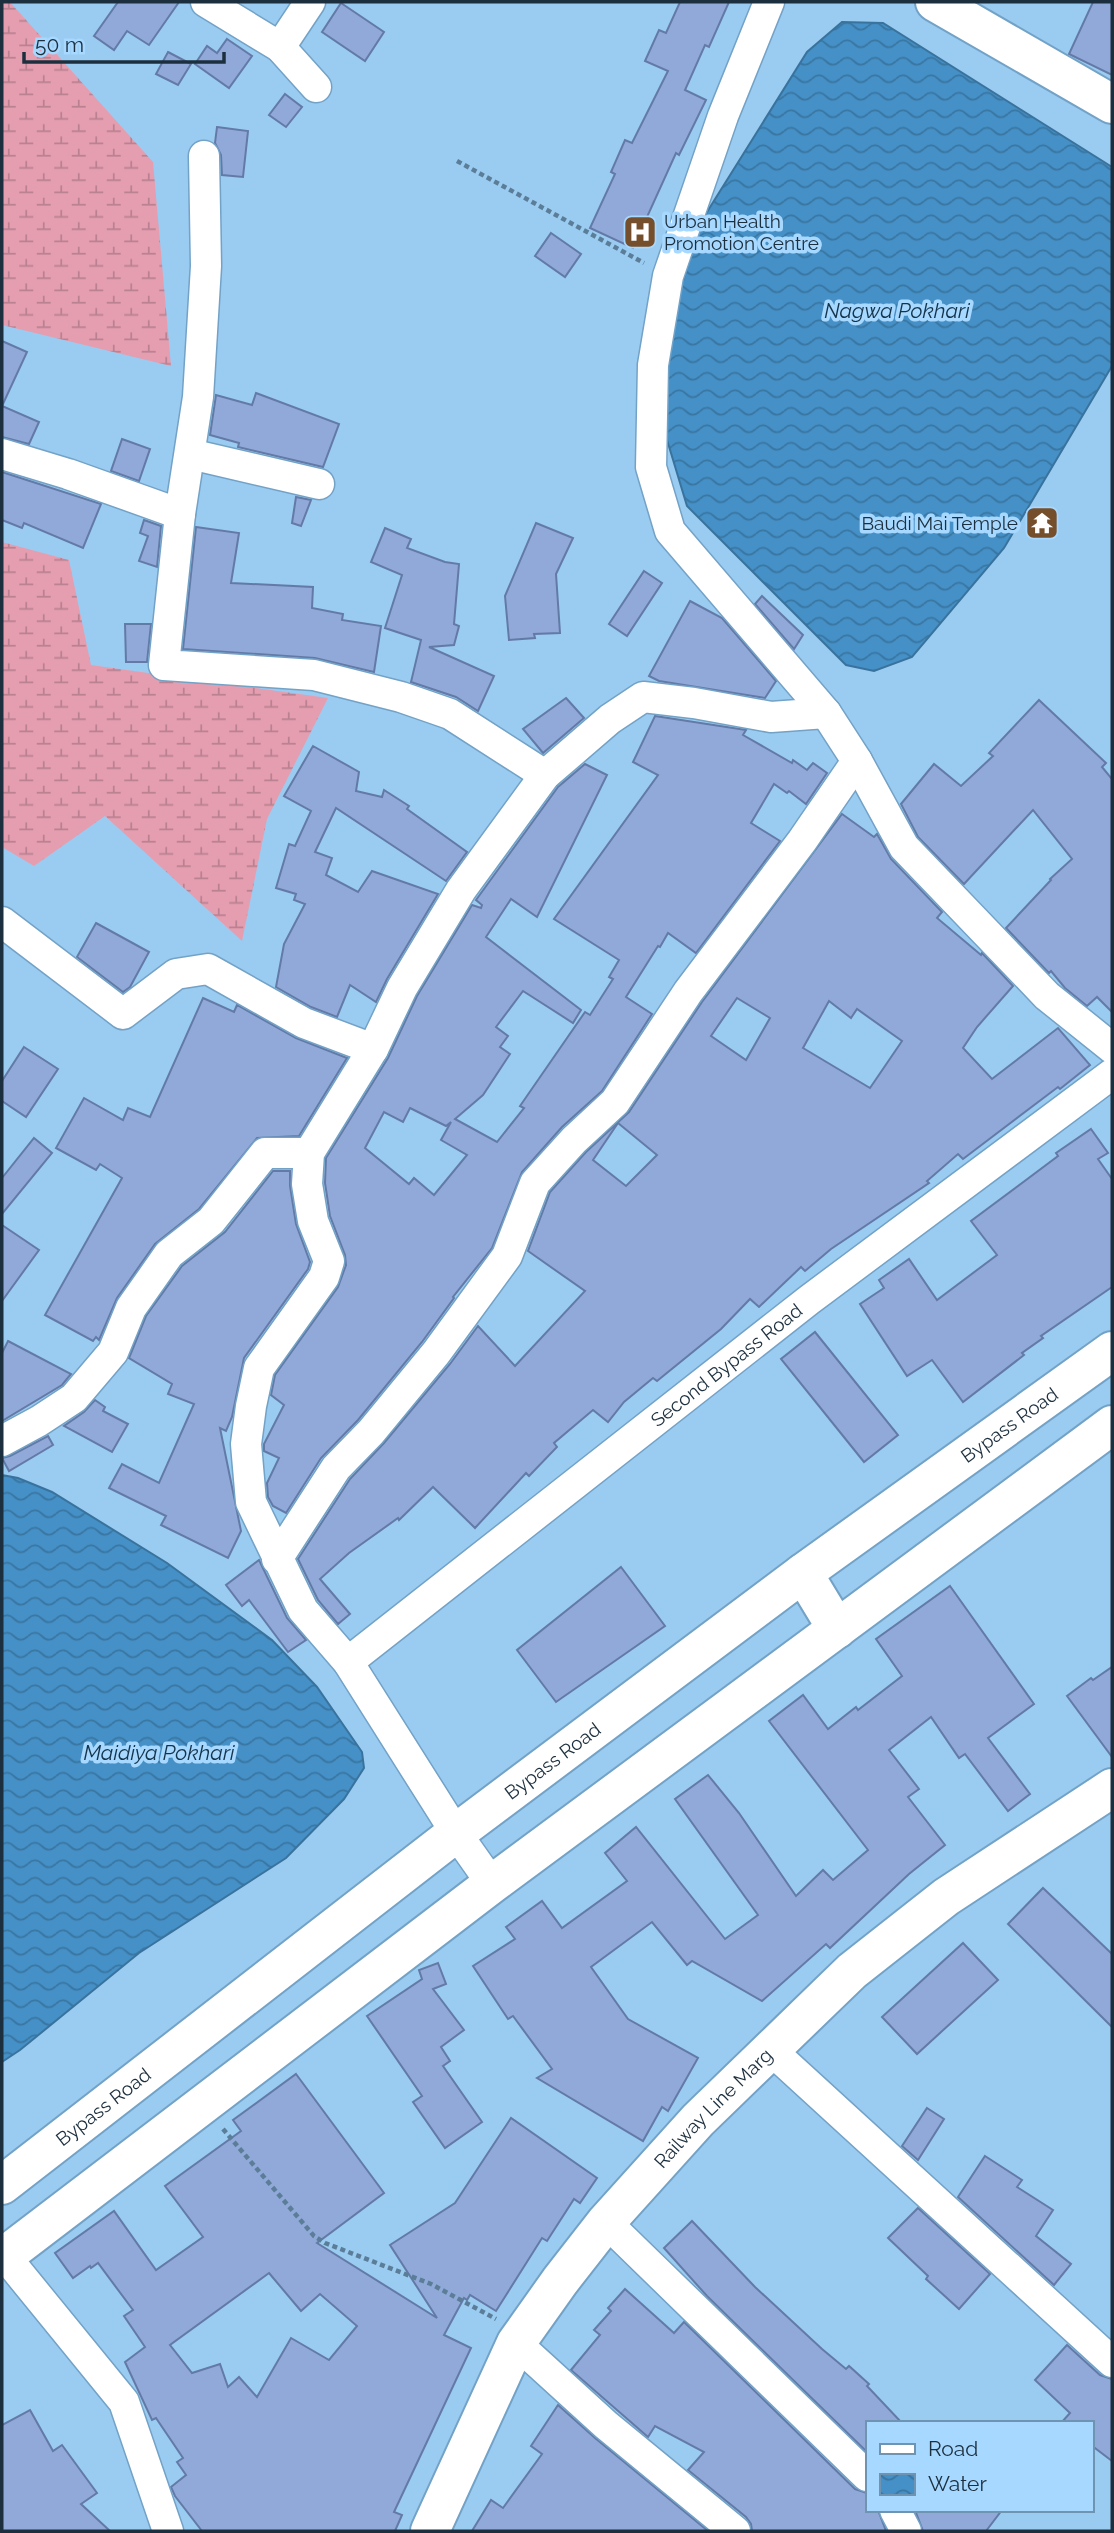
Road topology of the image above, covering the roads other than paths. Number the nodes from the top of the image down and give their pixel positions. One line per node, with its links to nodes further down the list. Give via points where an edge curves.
1 (206, 2): 5 (street)
2 (310, 2): 5 (street)
3 (769, 2): 13 (street, via 723,116 668,276 653,365 651,467 670,531)
4 (935, 2): 7 (main road)
5 (280, 47): 6 (street)
6 (316, 87)
7 (1112, 104)
8 (204, 156): 10 (street, via 206,266)
9 (2, 454): 12 (street)
10 (190, 454): 11 (street); 12 (street)
11 (319, 485)
12 (180, 514): 15 (street, via 164,665 314,675 401,697 450,714)
13 (826, 713): 14 (street); 15 (street, via 771,717 643,697)
14 (857, 761): 17 (street, via 904,847 1048,996); 24 (street, via 688,992 615,1102 535,1183 507,1256 436,1353 336,1468)
15 (545, 775): 18 (street, via 461,890 402,988)
16 (2, 922): 18 (street, via 123,1014 176,974 208,969 304,1023)
17 (1112, 1048)
18 (373, 1049): 20 (street)
19 (1112, 1074): 27 (street, Second Bypass Road, via 808,1300)
20 (309, 1153): 23 (street, via 265,1153 211,1221 169,1254 131,1308 113,1352 74,1398); 24 (street, via 307,1184 313,1222 329,1261 324,1277 259,1368 246,1444 251,1502)
21 (1112, 1351): 25 (main road, Bypass Road)
22 (1112, 1425): 26 (main road)
23 (2, 1441)
24 (277, 1559): 27 (street, via 303,1610)
25 (803, 1573): 26 (main road); 29 (main road, Bypass Road)
26 (837, 1629): 30 (main road)
27 (348, 1662): 29 (street)
28 (1110, 1793): 31 (main road, Railway Line Marg, via 946,1897 852,1971)
29 (456, 1833): 30 (street); 32 (main road, Bypass Road)
30 (492, 1884): 34 (main road)
31 (772, 2051): 33 (main road, Railway Line Marg, via 698,2120); 36 (street)
32 (2, 2185)
33 (606, 2222): 35 (main road, Railway Line Marg); 37 (street)
34 (3, 2257): 39 (street, via 124,2402)
35 (519, 2338): 40 (main road, Railway Line Marg); 41 (street, via 606,2425)
36 (1112, 2362)
37 (866, 2475)
38 (896, 2512): 42 (street)
39 (167, 2531)
40 (430, 2531)
41 (734, 2531)
42 (906, 2531)

